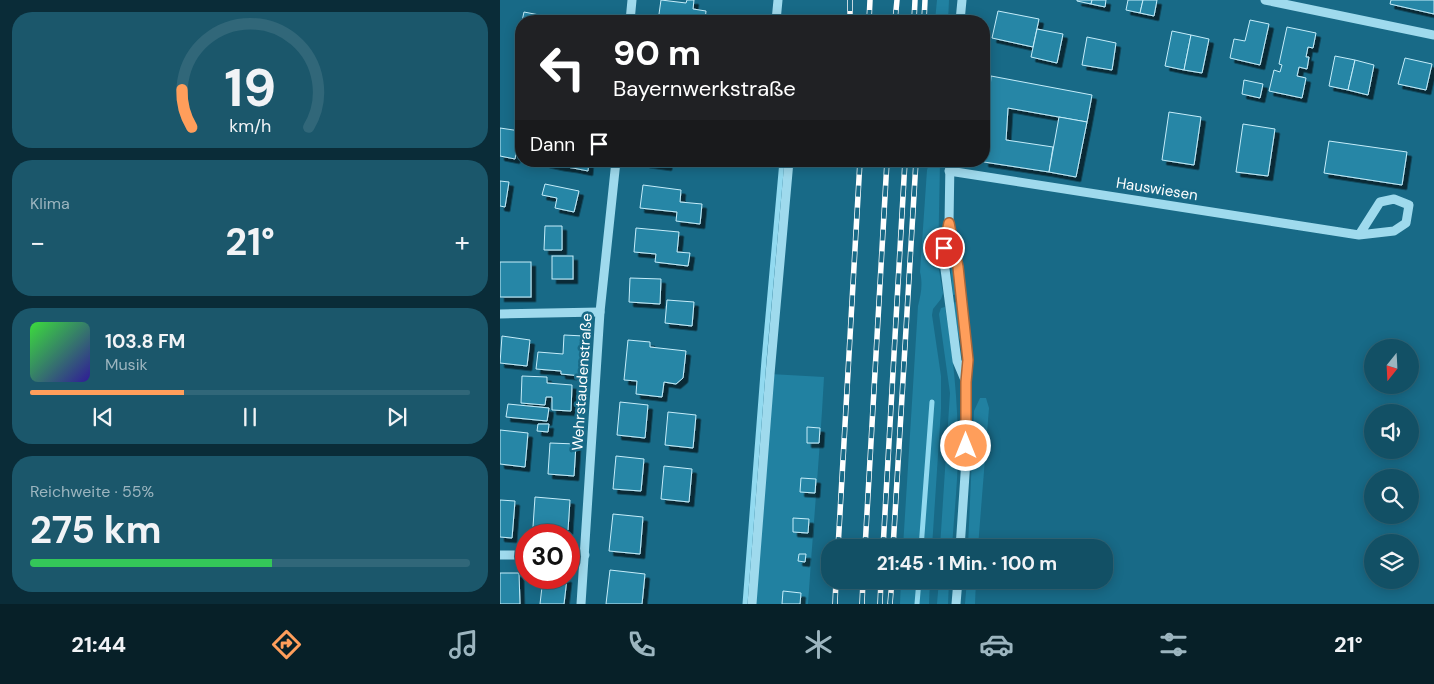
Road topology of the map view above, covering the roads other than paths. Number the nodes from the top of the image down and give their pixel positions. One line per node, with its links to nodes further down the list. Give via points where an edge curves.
1 (632, 0): 5 (street)
2 (778, 0): 6 (street)
3 (962, 0): 7 (street)
4 (1265, 0): 8 (street)
5 (631, 15)
6 (777, 15)
7 (961, 15)
8 (1434, 35)
9 (615, 167): 15 (street, Wehrstaudenstraße)
10 (788, 167): 25 (street)
11 (949, 167): 12 (street)
12 (949, 171): 13 (street); 14 (street, Hauswiesen)
13 (949, 223): 17 (street, via 964,315 968,360); 17 (street, via 944,248 945,269 957,361)
14 (1359, 235): 14 (street, Hauswiesen, via 1380,202 1394,198 1409,205 1406,223 1394,230)
15 (600, 312): 16 (street); 22 (street, Wehrstaudenstraße)
16 (500, 314)
17 (966, 382): 18 (street, via 966,460)
18 (961, 539)
19 (500, 555): 20 (street)
20 (515, 555)
21 (580, 555): 22 (street)
22 (585, 555): 24 (street, Wehrstaudenstraße)
23 (957, 589): 26 (street)
24 (581, 604)
25 (752, 604)
26 (956, 604)

